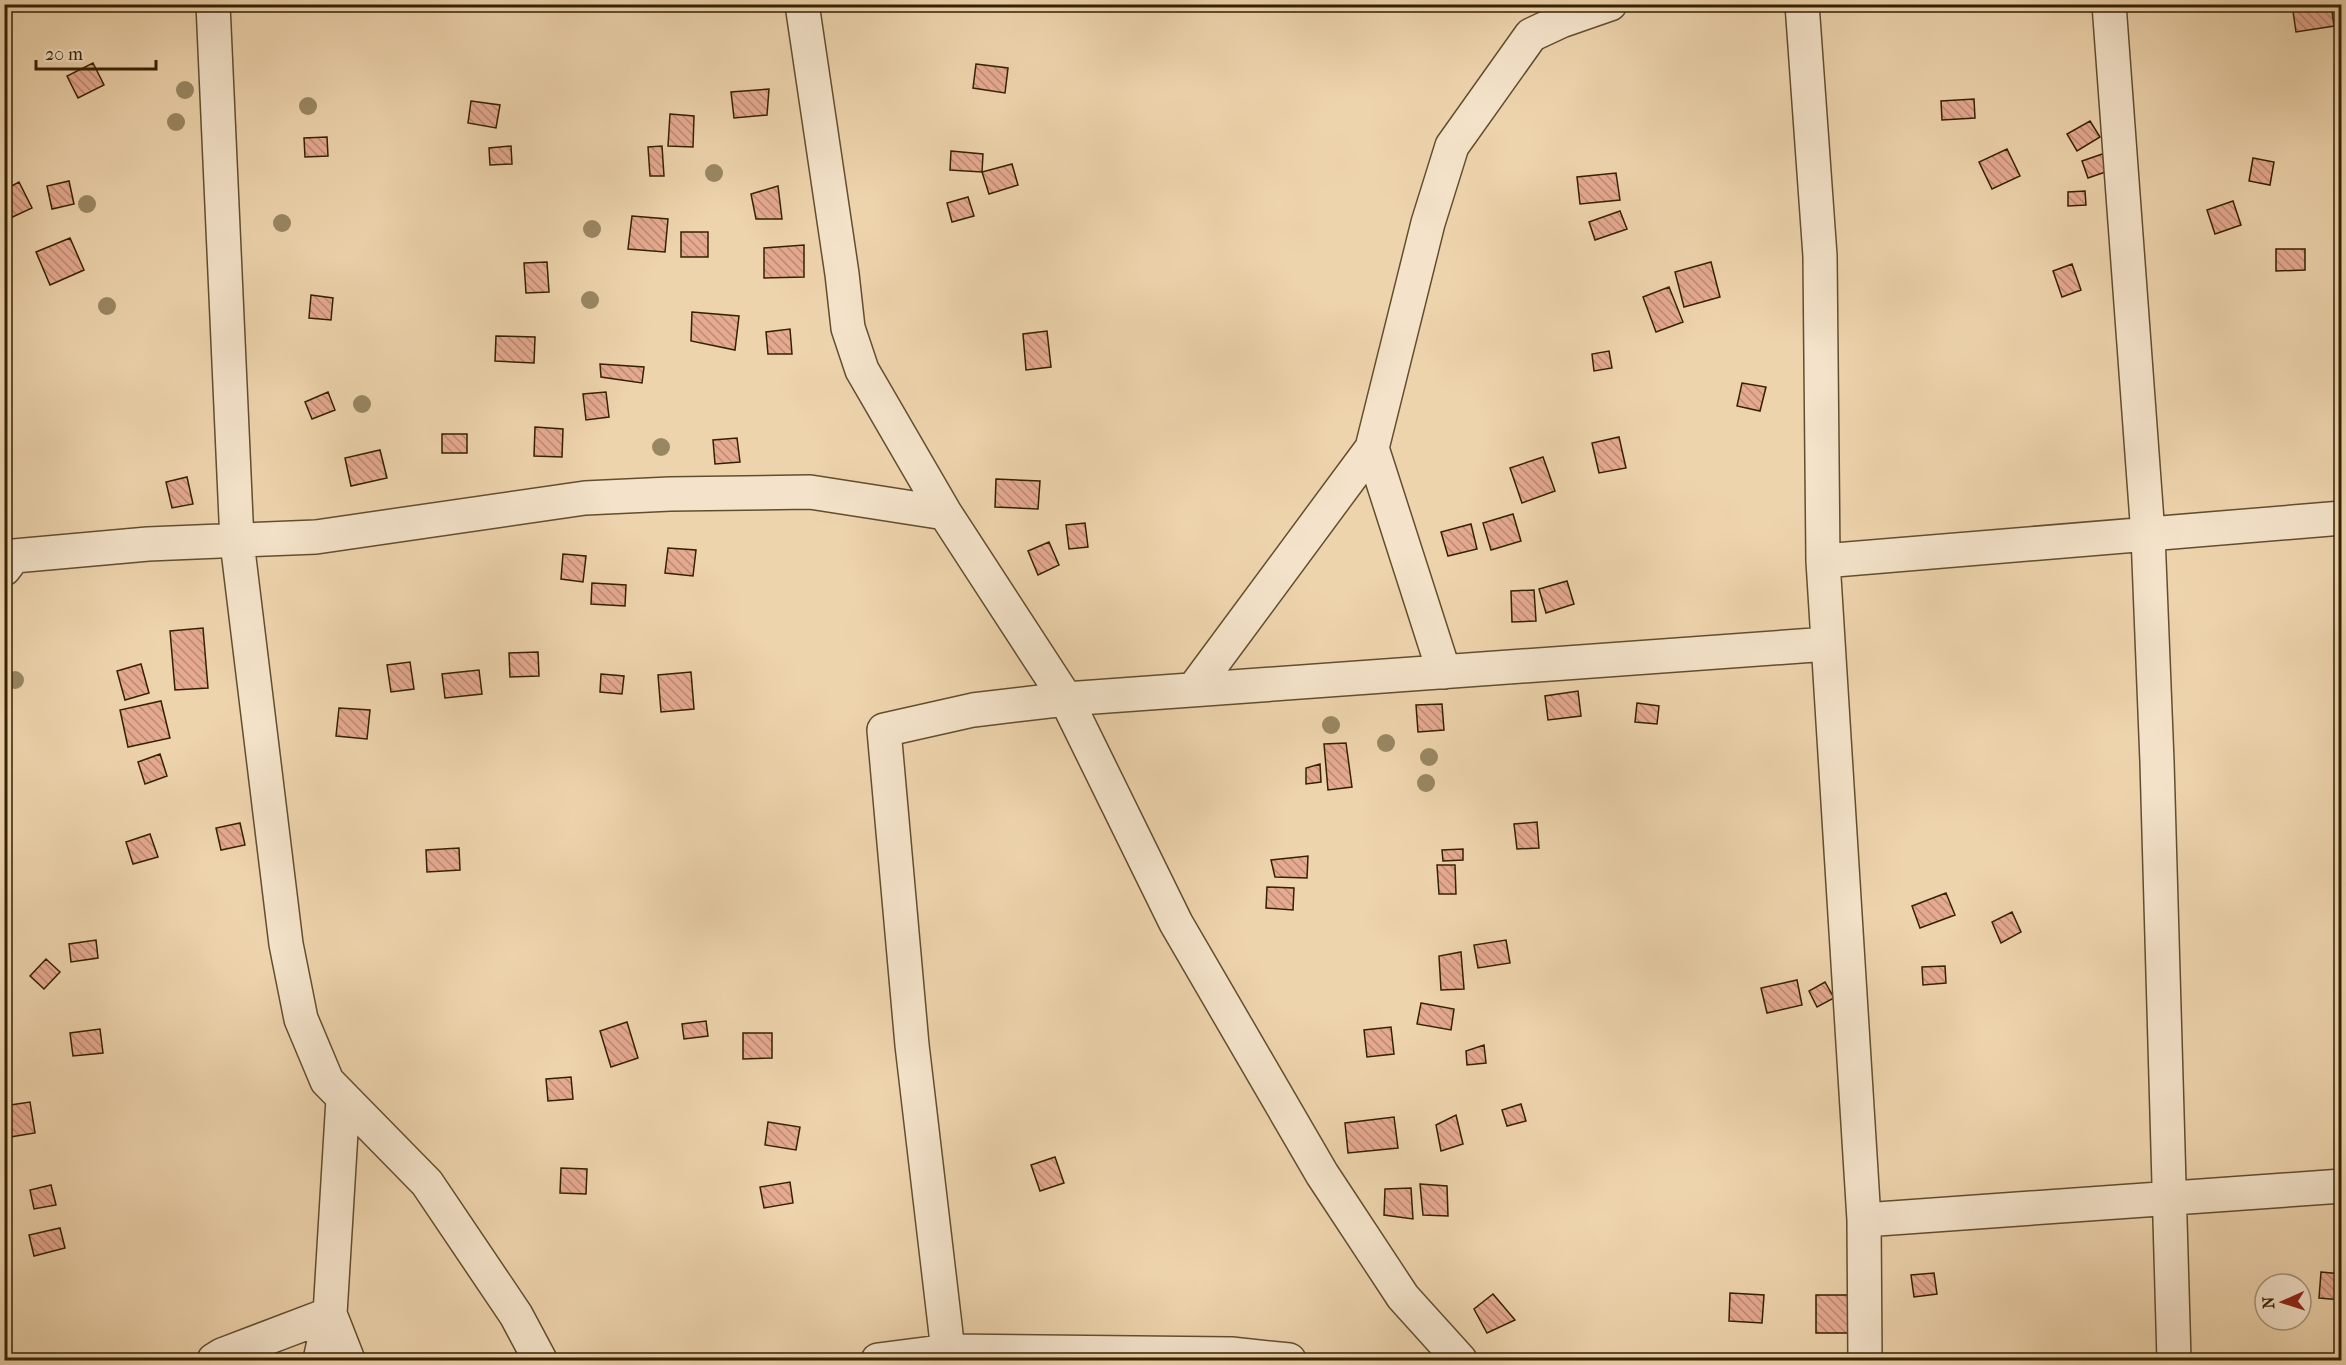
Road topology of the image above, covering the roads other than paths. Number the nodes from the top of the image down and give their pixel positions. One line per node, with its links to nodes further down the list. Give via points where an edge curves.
1 (213, 4): 10 (street)
2 (802, 4): 7 (street, via 848,328 862,370)
3 (1610, 4): 6 (street, via 1531,35 1452,146 1428,223)
4 (1802, 4): 11 (street, via 1820,256)
5 (2109, 4): 9 (street)
6 (1372, 448): 14 (street); 15 (street)
7 (945, 513): 10 (street, via 810,492 670,494 585,498 366,531); 16 (street)
8 (2342, 518): 9 (street)
9 (2148, 535): 11 (street); 19 (street)
10 (237, 542): 12 (street, via 148,544 14,556); 17 (street, via 286,944 301,1019 327,1081)
11 (1823, 561): 13 (street)
12 (4, 569)
13 (1828, 644): 14 (street); 20 (street)
14 (1444, 672): 15 (street)
15 (1193, 690): 16 (street)
16 (1066, 699): 22 (street, via 973,710 884,730 912,1046); 29 (street, via 1176,923 1322,1174 1403,1297)
17 (343, 1099): 21 (street); 26 (street, via 427,1183 516,1315)
18 (2342, 1186): 19 (street)
19 (2168, 1198): 20 (street); 31 (street)
20 (1864, 1220): 30 (street)
21 (330, 1314): 23 (street); 24 (street); 25 (street)
22 (948, 1351): 27 (street); 28 (street, via 1231,1354)
23 (214, 1360)
24 (320, 1360)
25 (348, 1360)
26 (540, 1360)
27 (878, 1360)
28 (1289, 1360)
29 (1460, 1360)
30 (1865, 1360)
31 (2174, 1360)

